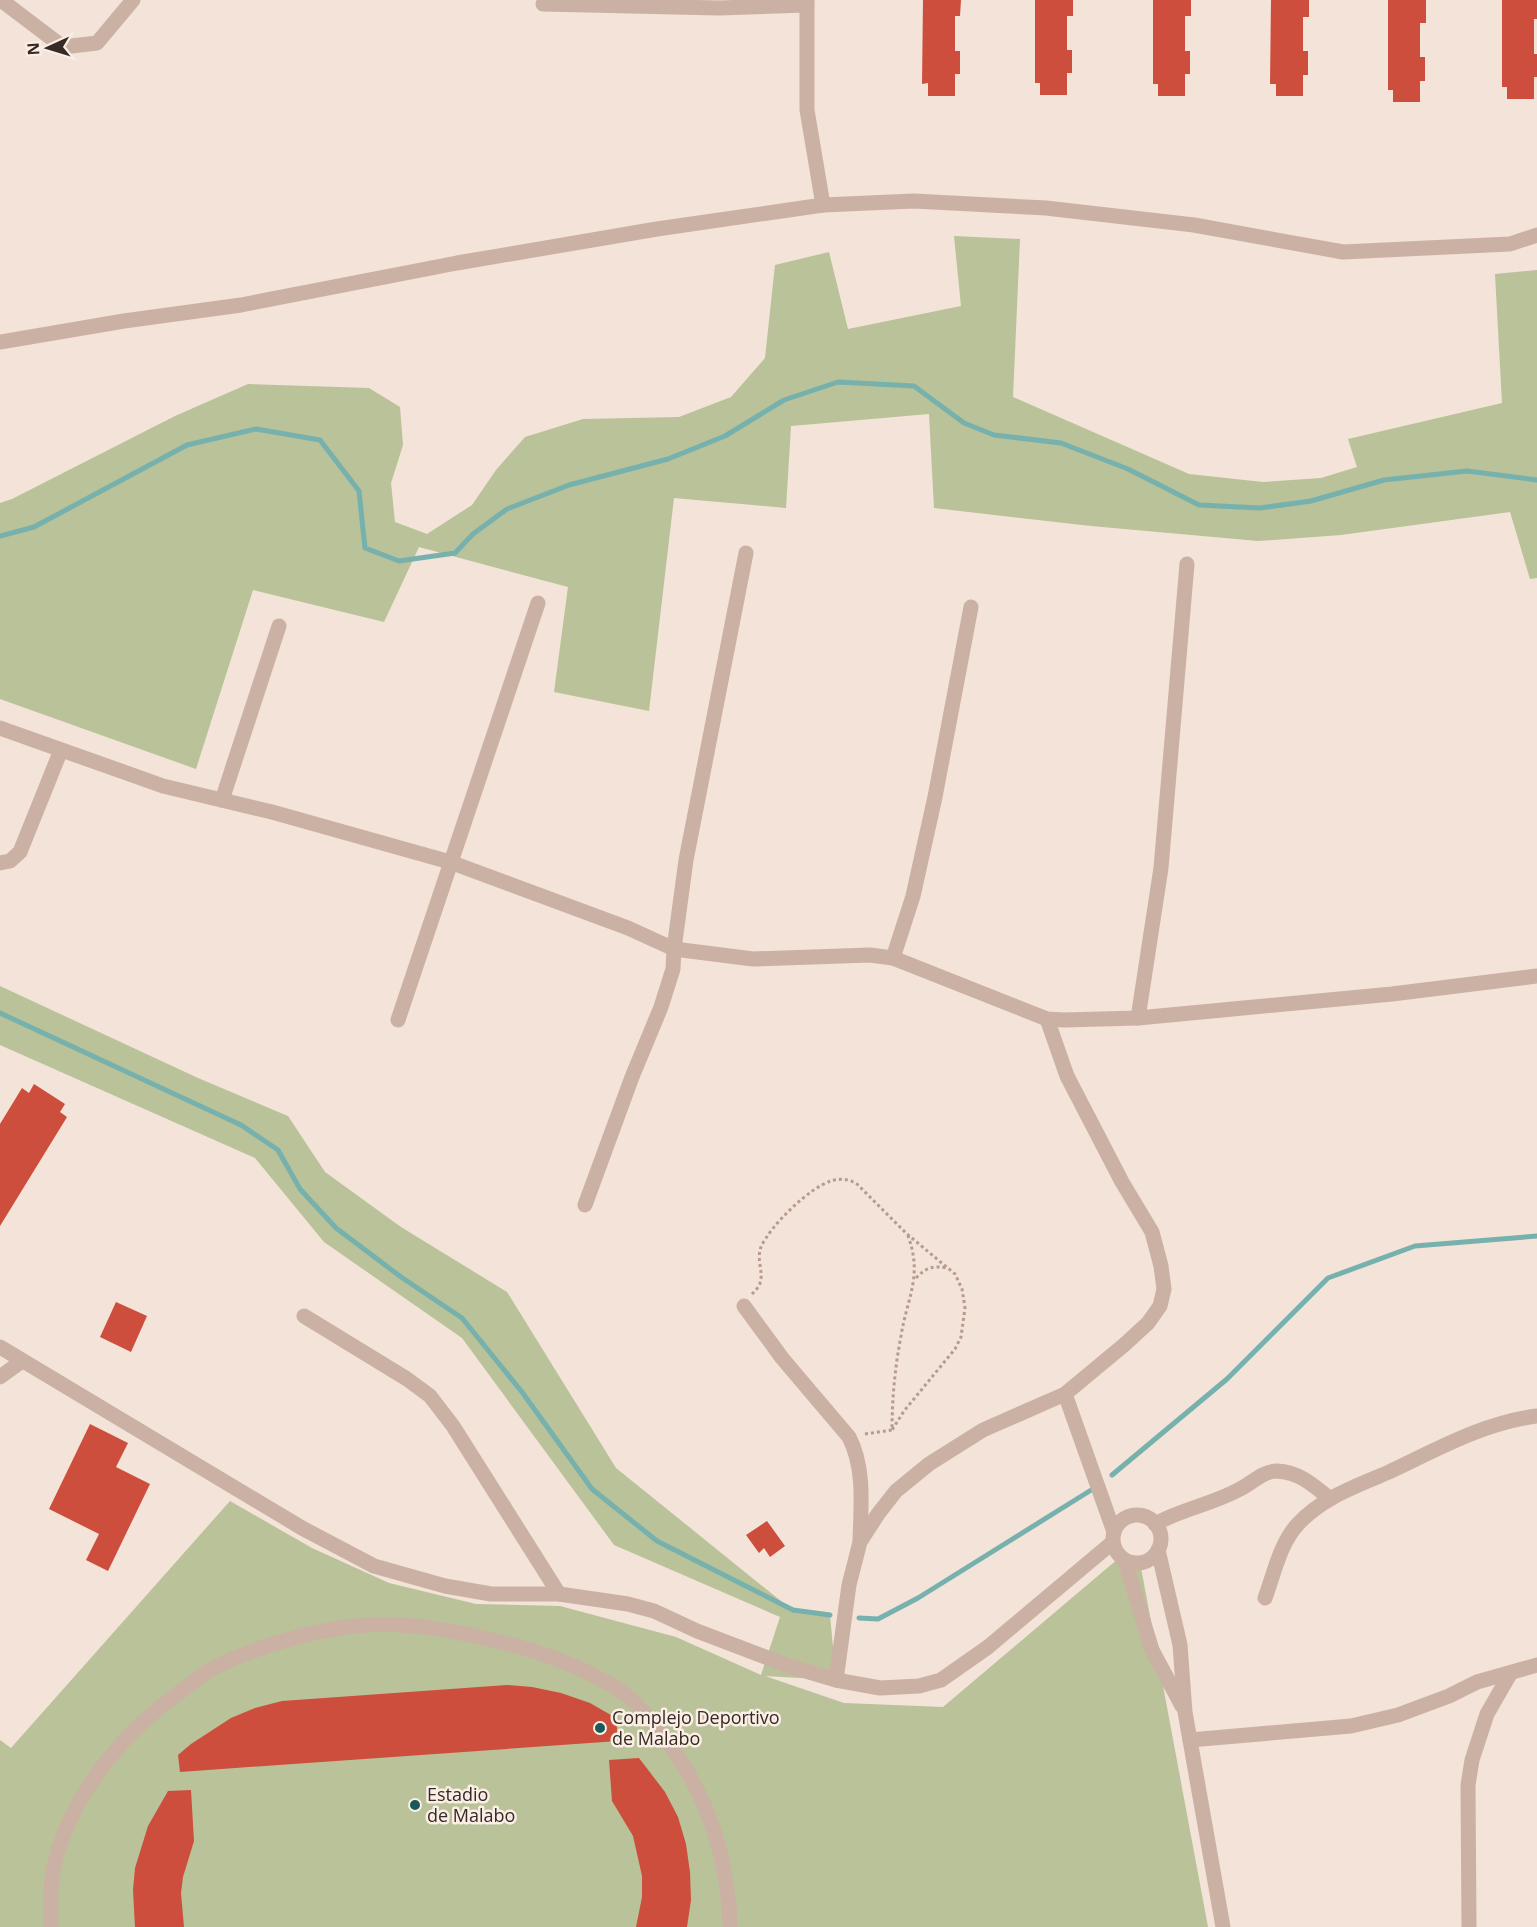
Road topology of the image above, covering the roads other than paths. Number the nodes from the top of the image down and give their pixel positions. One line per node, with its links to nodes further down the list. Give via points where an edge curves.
1 (1, 0): 2 (street, via 63,47 97,42)
2 (133, 0)
3 (807, 2): 4 (street, via 719,8); 5 (street, via 807,111)
4 (543, 4)
5 (823, 206): 6 (street, via 914,201 1046,208 1194,225 1343,252 1510,244); 7 (street, via 645,231 241,304)
6 (1537, 235)
7 (0, 342)
8 (746, 553): 18 (street, via 686,860)
9 (1187, 564): 21 (street, via 1161,868)
10 (538, 603): 16 (street)
11 (971, 607): 19 (street, via 914,896)
12 (279, 626): 15 (street)
13 (0, 728): 14 (street)
14 (62, 750): 15 (street, via 164,786); 17 (street, via 20,852 10,861)
15 (222, 800): 16 (street)
16 (450, 862): 18 (street); 23 (street)
17 (0, 863)
18 (674, 949): 19 (street, via 753,959 870,955); 24 (street, via 674,969 667,990)
19 (893, 958): 22 (street)
20 (1537, 976): 21 (street)
21 (1138, 1018): 22 (street)
22 (1047, 1019): 30 (street, via 1068,1076 1152,1232 1164,1289 1160,1305 1148,1323)
23 (398, 1020)
24 (585, 1205)
25 (744, 1306): 35 (street, via 855,1449 862,1498)
26 (304, 1316): 38 (street, via 430,1396)
27 (0, 1347): 28 (street)
28 (22, 1361): 29 (street); 38 (street, via 302,1528 374,1566 491,1594)
29 (0, 1377)
30 (1065, 1394): 34 (street); 35 (street, via 983,1430 929,1464 896,1491)
31 (1537, 1416): 32 (street, via 1468,1433)
32 (1329, 1498): 33 (street, via 1305,1478 1276,1471 1218,1500); 39 (street, via 1298,1524 1284,1544)
33 (1155, 1524): 34 (street, via 1147,1517 1127,1517 1119,1523); 36 (street, via 1160,1533)
34 (1114, 1537): 37 (street, via 1117,1551); 42 (street, via 988,1647 941,1680 919,1686 880,1688)
35 (860, 1542): 42 (street, via 849,1585)
36 (1158, 1550): 37 (street, via 1147,1560); 43 (street, via 1180,1645)
37 (1125, 1561): 43 (street, via 1152,1650)
38 (559, 1594): 42 (street, via 654,1611 748,1651)
39 (1265, 1598)
40 (1537, 1665): 41 (street)
41 (1510, 1674): 44 (street, via 1477,1682 1398,1715 1351,1726); 48 (street, via 1487,1714 1472,1760 1468,1785)
42 (836, 1680)
43 (1185, 1712): 44 (street)
44 (1191, 1740): 47 (street)
45 (51, 1927): 46 (street, via 52,1877 57,1851 69,1824 117,1748 165,1703 211,1669 286,1640 341,1628 411,1625 457,1631 537,1652 595,1676 634,1701 687,1771 716,1833 724,1863)
46 (730, 1927)
47 (1223, 1927)
48 (1469, 1927)

